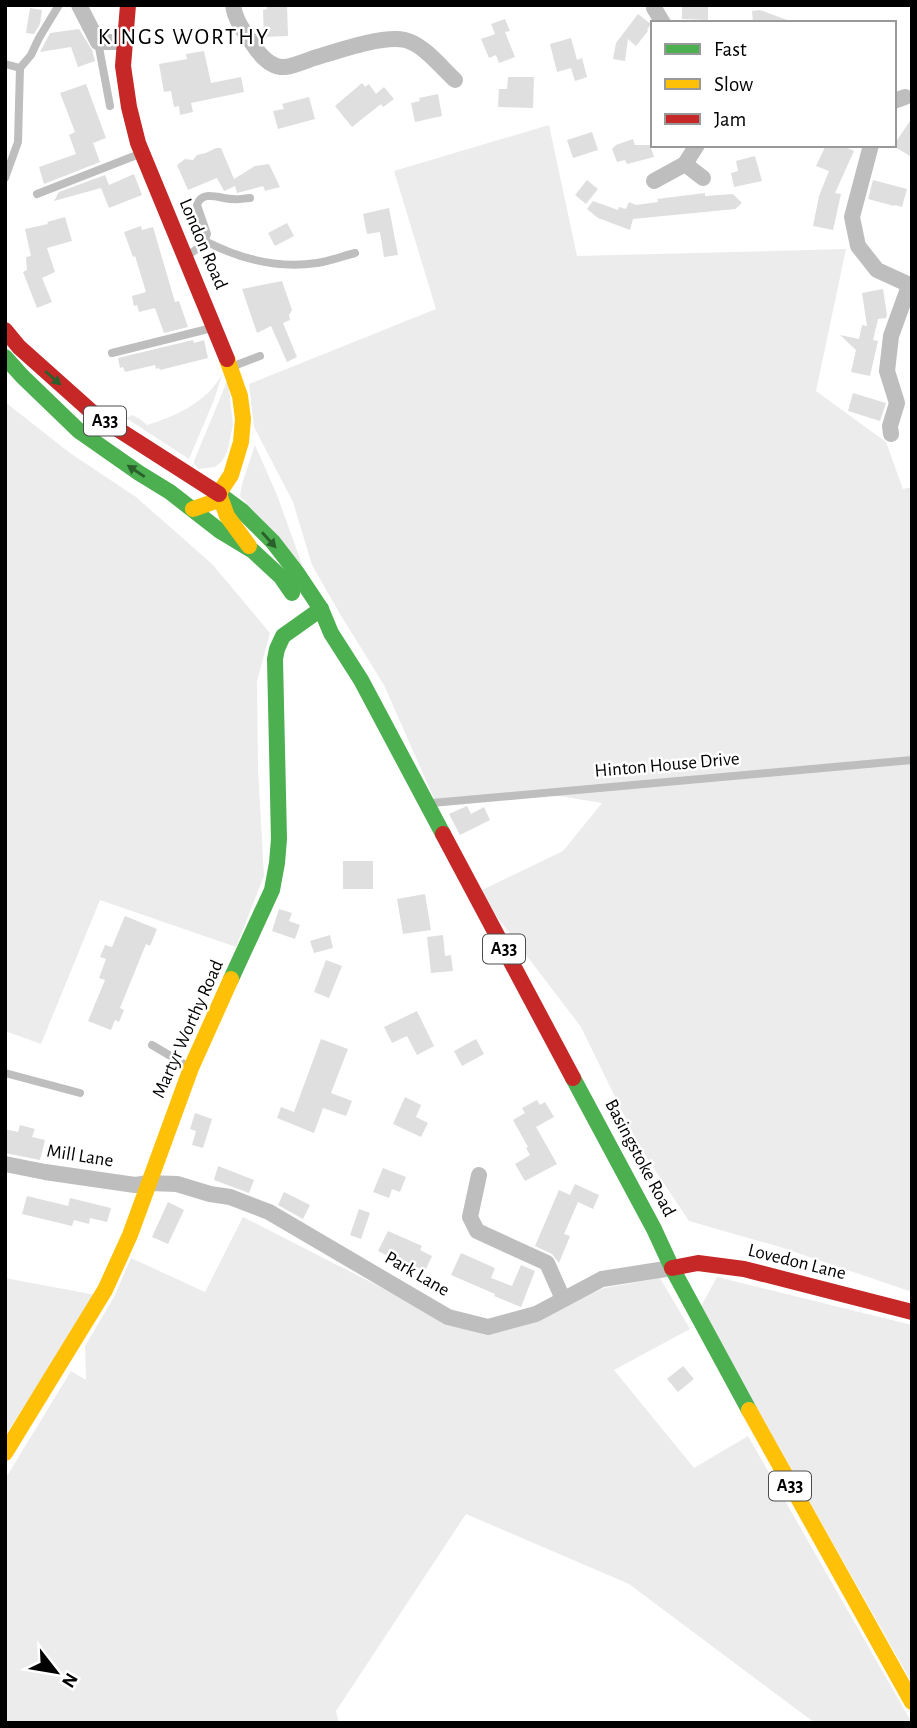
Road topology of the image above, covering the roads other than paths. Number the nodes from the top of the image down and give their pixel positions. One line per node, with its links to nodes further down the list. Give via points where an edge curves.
1 (59, 5): 10 (lane)
2 (79, 5): 7 (street)
3 (128, 5): 8 (main road, London Road)
4 (233, 5): 11 (street, via 240,26 258,51 284,68 387,39 406,40)
5 (654, 5): 6 (street)
6 (662, 21)
7 (98, 41): 8 (street); 12 (lane)
8 (124, 42): 15 (main road, London Road, via 129,107)
9 (5, 64): 10 (lane)
10 (20, 68): 17 (lane, via 18,142)
11 (455, 80)
12 (110, 106)
13 (695, 147): 16 (street)
14 (870, 147): 25 (street, via 852,216 858,246 877,270)
15 (142, 153): 20 (lane); 24 (main road, London Road)
16 (685, 163): 18 (street); 19 (street)
17 (5, 178)
18 (703, 178)
19 (654, 181)
20 (37, 194)
21 (250, 198): 22 (lane, via 201,197 197,205 208,234)
22 (205, 241): 23 (lane, via 254,260 283,265 318,263); 24 (lane)
23 (355, 253)
24 (185, 257): 26 (main road, London Road)
25 (910, 286): 32 (street, via 891,336 887,371 897,403)
26 (215, 327): 28 (lane); 31 (main road, London Road)
27 (5, 330): 33 (main road, A33, one-way to 33, via 94,414)
28 (112, 353)
29 (5, 356): 34 (main road, A33, one-way to 29, via 79,430)
30 (260, 356): 31 (lane)
31 (231, 367): 33 (main road, London Road, via 240,396 241,442 231,475)
32 (891, 434)
33 (219, 494): 34 (main road, via 213,502); 35 (main road, via 227,516); 36 (main road, Basingstoke Road / A33, one-way to 36, via 273,542 297,573)
34 (193, 509): 35 (main road, Basingstoke Road / A33)
35 (253, 551): 36 (main road, Basingstoke Road / A33)
36 (315, 613): 38 (main road, Basingstoke Road / A33, via 361,680); 40 (main road, Martyr Worthy Road, via 283,636 275,659 279,839 272,890)
37 (912, 760): 38 (lane, Hinton House Drive)
38 (426, 804): 46 (main road, Basingstoke Road / A33)
39 (152, 1045): 40 (lane)
40 (191, 1068): 45 (main road, Martyr Worthy Road)
41 (5, 1073): 42 (lane)
42 (80, 1093)
43 (5, 1164): 45 (street, Mill Lane, via 135,1185)
44 (480, 1175): 47 (street, via 470,1217 477,1231 547,1263)
45 (149, 1183): 47 (street, Park Lane, via 177,1184 269,1212 448,1317 488,1327 536,1314); 49 (main road, Martyr Worthy Road, via 105,1290)
46 (672, 1268): 47 (street, Park Lane, via 602,1279); 48 (main road, Lovedon Lane, via 698,1264 744,1269); 50 (main road, Basingstoke Road / A33)
47 (563, 1300)
48 (912, 1312)
49 (5, 1453)
50 (912, 1702)

